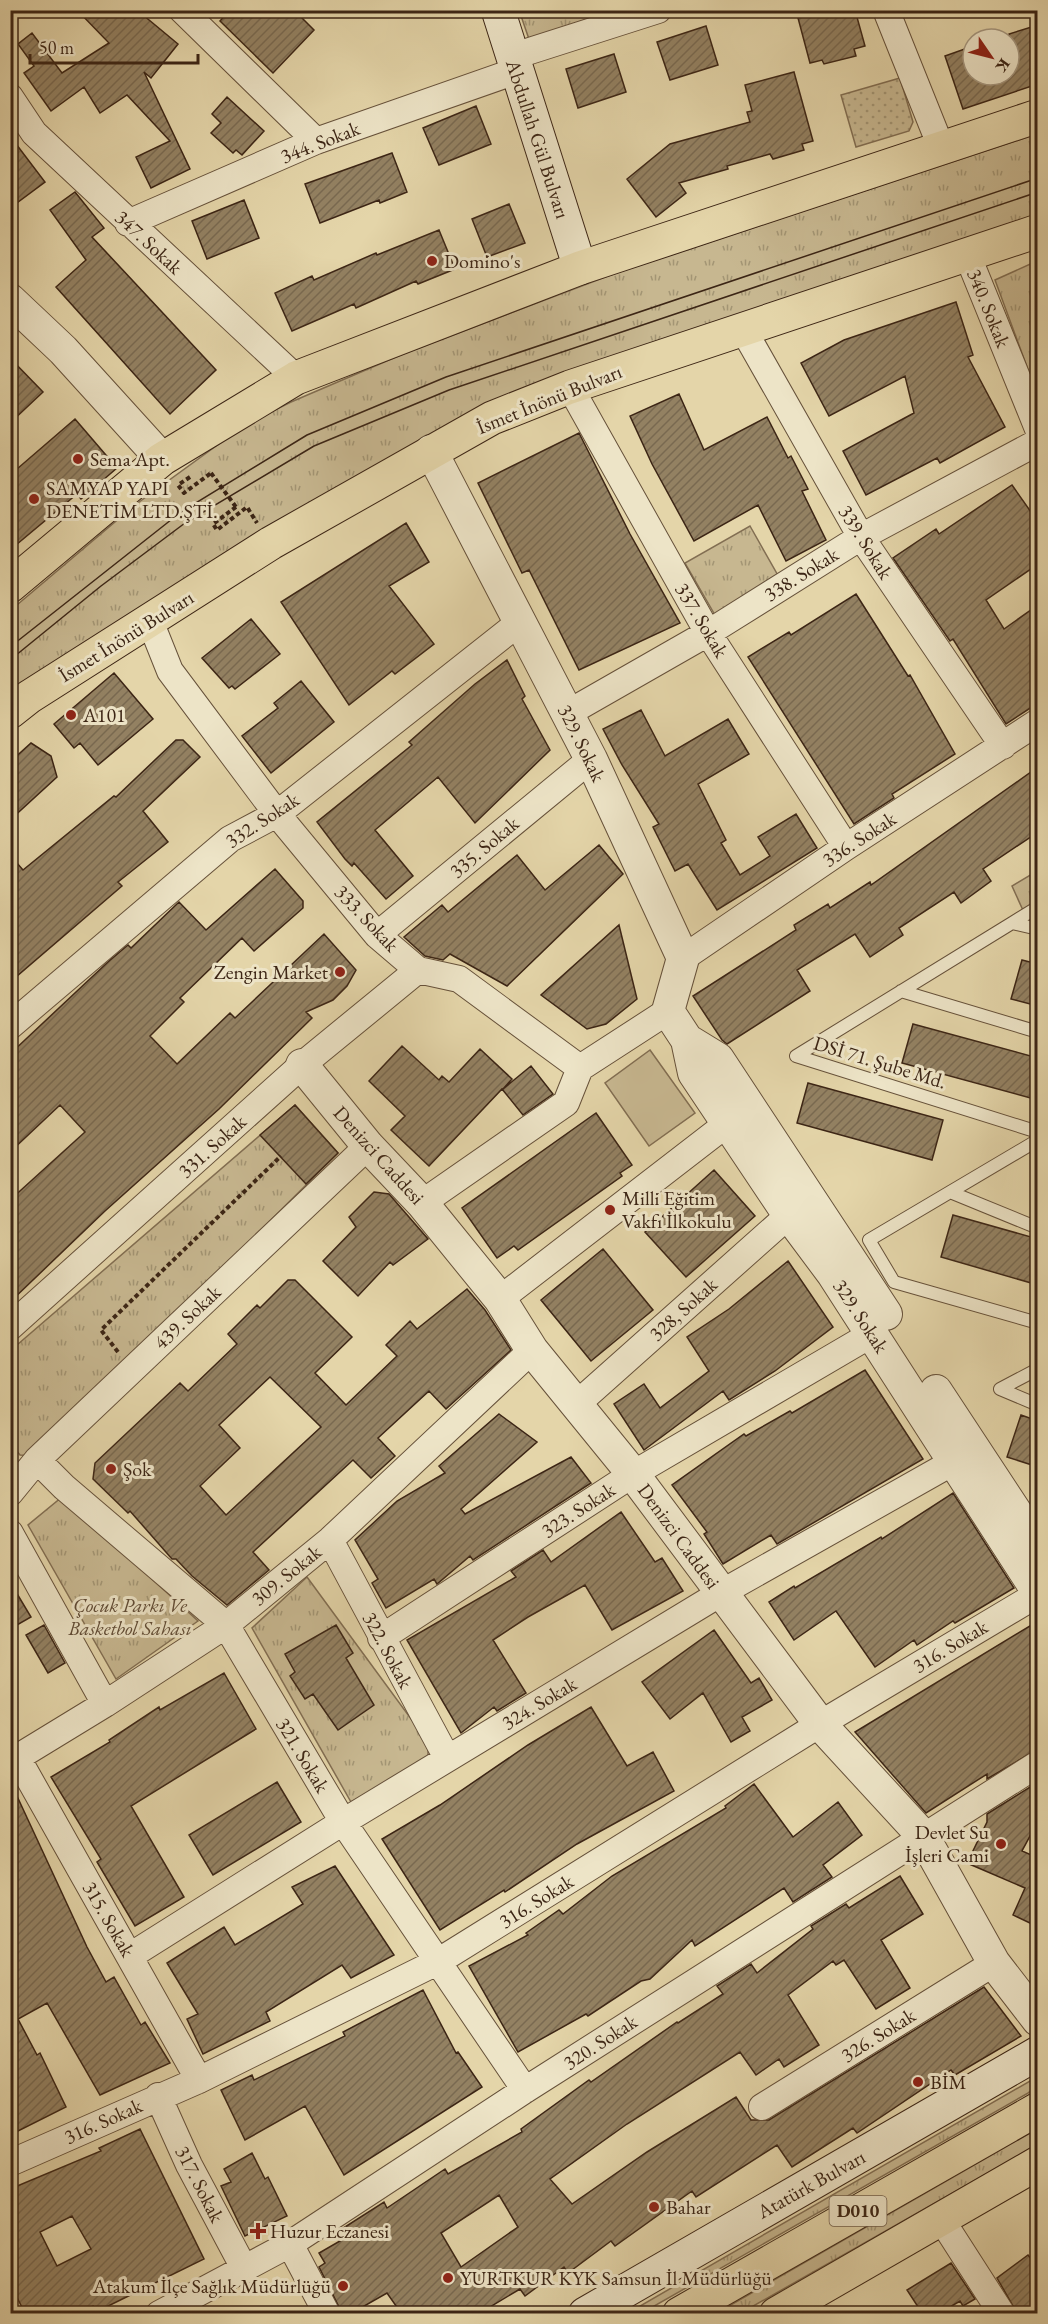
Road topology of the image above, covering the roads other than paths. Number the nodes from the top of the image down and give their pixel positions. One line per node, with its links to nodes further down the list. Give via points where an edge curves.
1 (182, 10): 8 (street)
2 (498, 10): 5 (main road, Abdullah Gül Bulvarı)
3 (658, 10): 5 (street, 344. Sokak)
4 (885, 10): 9 (street)
5 (514, 64): 8 (street, 344. Sokak); 13 (main road, Abdullah Gül Bulvarı)
6 (10, 97): 10 (street, 347. Sokak, via 34,133)
7 (1038, 116): 9 (main road)
8 (316, 141): 10 (street, 344. Sokak)
9 (941, 147): 13 (main road)
10 (128, 223): 16 (street, 347. Sokak)
11 (1038, 231): 12 (main road, İsmet İnönü Bulvarı)
12 (967, 254): 15 (main road, İsmet İnönü Bulvarı); 18 (street, 340. Sokak)
13 (580, 268): 16 (main road)
14 (10, 300): 21 (street, via 63,350)
15 (743, 329): 17 (main road, İsmet İnönü Bulvarı); 22 (street, 339. Sokak)
16 (296, 378): 21 (main road)
17 (570, 387): 20 (main road, İsmet İnönü Bulvarı, via 492,418); 26 (street, 337. Sokak)
18 (1038, 429)
19 (1038, 442): 22 (street, 338. Sokak)
20 (431, 451): 24 (main road, İsmet İnönü Bulvarı, via 271,543); 25 (street, 329. Sokak)
21 (162, 459): 23 (main road)
22 (861, 537): 26 (street, 338. Sokak); 30 (street, 339. Sokak)
23 (10, 586)
24 (150, 621): 27 (main road, İsmet İnönü Bulvarı); 32 (street, 333. Sokak, via 170,671)
25 (520, 622): 28 (street, 329. Sokak); 32 (street, 332. Sokak)
26 (708, 633): 28 (street, 338. Sokak); 33 (street, 337. Sokak)
27 (10, 712)
28 (568, 712): 31 (street, 329. Sokak)
29 (1038, 722): 30 (street, 336. Sokak)
30 (1003, 746): 33 (street, 336. Sokak)
31 (591, 759): 37 (street, 335. Sokak); 38 (street, 329. Sokak)
32 (278, 814): 37 (street, 333. Sokak); 42 (street, 332. Sokak, via 230,839)
33 (846, 847): 38 (street, 336. Sokak)
34 (1038, 907): 35 (lane, DSİ 71. Şube Md.)
35 (1012, 923): 36 (lane); 40 (lane, DSİ 71. Şube Md.)
36 (1038, 929)
37 (377, 935): 39 (street, 333. Sokak)
38 (683, 958): 41 (street)
39 (418, 970): 45 (street, 331. Sokak); 46 (street, 333. Sokak, via 459,979)
40 (901, 991): 43 (lane); 48 (lane, DSİ 71. Şube Md., via 796,1056)
41 (668, 1011): 44 (street, 329. Sokak); 46 (street)
42 (10, 1026)
43 (1038, 1032)
44 (687, 1040): 47 (street, 329. Sokak, via 694,1073); 69 (street, 329. Sokak, via 718,1059)
45 (302, 1065): 50 (street, Denizci Caddesi); 57 (street, 331. Sokak)
46 (580, 1068): 52 (street, via 566,1103)
47 (728, 1123): 53 (street, 329. Sokak); 55 (street)
48 (1038, 1132)
49 (1038, 1140): 51 (lane)
50 (368, 1146): 52 (street, Denizci Caddesi); 63 (street, 439. Sokak)
51 (950, 1192): 54 (lane); 56 (lane, via 869,1240 894,1282)
52 (422, 1203): 55 (street, Denizci Caddesi)
53 (789, 1215): 58 (street, 329. Sokak); 61 (street, 328, Sokak)
54 (1038, 1228)
55 (500, 1299): 59 (street, Denizci Caddesi)
56 (1038, 1323)
57 (10, 1327)
58 (872, 1334): 64 (street, 329. Sokak); 65 (street, 323. Sokak)
59 (532, 1350): 61 (street, Denizci Caddesi); 68 (street, 309. Sokak)
60 (1038, 1369): 62 (lane, via 1000,1389)
61 (578, 1403): 65 (street, Denizci Caddesi)
62 (1038, 1405)
63 (37, 1460): 66 (street, 439. Sokak); 72 (street, 321. Sokak, via 63,1488)
64 (955, 1461): 70 (street, 324. Sokak); 71 (street, 329. Sokak)
65 (633, 1474): 70 (street, Denizci Caddesi); 73 (street, 323. Sokak)
66 (10, 1492)
67 (10, 1533): 74 (street)
68 (330, 1540): 72 (street, 309. Sokak); 73 (street, 322. Sokak)
69 (1038, 1546)
70 (721, 1593): 75 (street, Denizci Caddesi); 76 (street, 324. Sokak)
71 (1038, 1593): 75 (street, 316. Sokak)
72 (226, 1624): 74 (street, 309. Sokak); 79 (street, 321. Sokak)
73 (381, 1638): 76 (street, 322. Sokak)
74 (105, 1704): 77 (street, 309. Sokak)
75 (820, 1724): 80 (street, Denizci Caddesi); 82 (street, 316. Sokak)
76 (447, 1758): 79 (street, 324. Sokak)
77 (14, 1760): 81 (street, 315. Sokak)
78 (1038, 1764): 80 (street, 320. Sokak)
79 (343, 1822): 81 (street, 324. Sokak); 82 (street, 321. Sokak)
80 (923, 1836): 83 (street, Denizci Caddesi); 87 (street, 320. Sokak)
81 (130, 1956): 86 (street, 315. Sokak)
82 (439, 1961): 86 (street, 316. Sokak); 87 (street, 321. Sokak)
83 (994, 1963): 84 (street, Denizci Caddesi); 89 (street, 326. Sokak)
84 (1038, 2020)
85 (1038, 2054): 99 (main road, Atatürk Bulvarı)
86 (199, 2080): 88 (street, 316. Sokak)
87 (525, 2090): 94 (street, 320. Sokak)
88 (158, 2096): 91 (street, 316. Sokak); 95 (street, 317. Sokak, via 189,2165)
89 (762, 2107)
90 (1038, 2109): 100 (main road, D010)
91 (10, 2163)
92 (1038, 2163): 93 (main road, D010)
93 (941, 2219): 96 (main road, D010); 101 (street)
94 (290, 2244): 95 (street, 320. Sokak); 98 (street)
95 (245, 2270): 97 (street, 320. Sokak)
96 (790, 2310)
97 (159, 2313)
98 (327, 2313)
99 (585, 2313)
100 (679, 2313)
101 (1002, 2313)

